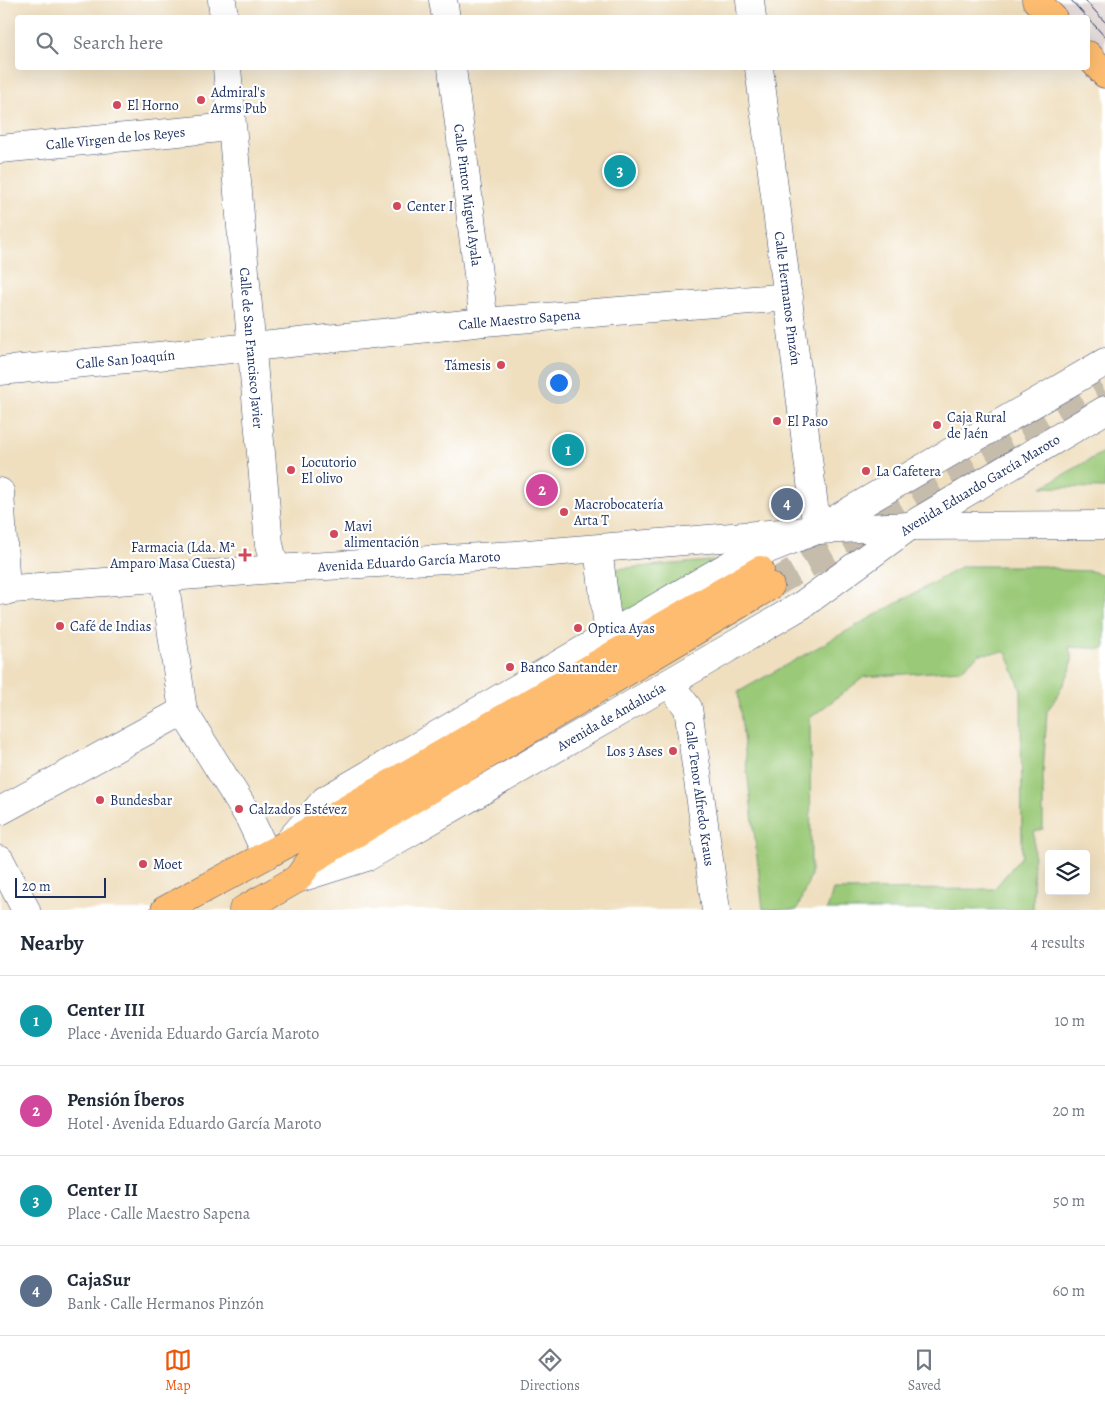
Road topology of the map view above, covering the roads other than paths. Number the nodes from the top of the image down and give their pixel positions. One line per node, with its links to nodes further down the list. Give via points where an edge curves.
1 (222, 0): 5 (street)
2 (443, 0): 6 (street)
3 (750, 0): 7 (street)
4 (1036, 0): 8 (main road)
5 (224, 15)
6 (446, 15)
7 (752, 15)
8 (1049, 15)
9 (1090, 58): 13 (main road)
10 (227, 70): 14 (street, Calle de San Francisco Javier)
11 (452, 70): 17 (street, Calle Pintor Miguel Ayala)
12 (759, 70): 16 (street, Calle Hermanos Pinzón)
13 (1105, 74)
14 (231, 127): 15 (street, Calle Virgen de los Reyes); 18 (street, Calle de San Francisco Javier)
15 (0, 149)
16 (789, 297): 17 (street, Calle Maestro Sapena); 25 (street, Calle Hermanos Pinzón)
17 (484, 322): 18 (street, Calle Maestro Sapena)
18 (253, 347): 20 (street, Calle San Joaquín); 27 (street, Calle de San Francisco Javier, via 269,544)
19 (1105, 362): 25 (street, Avenida Eduardo García Maroto)
20 (0, 371)
21 (1105, 410): 24 (street, Avenida Eduardo García Maroto)
22 (0, 492): 29 (street)
23 (1105, 524): 24 (street)
24 (910, 526): 25 (street, Avenida Eduardo García Maroto); 31 (street, Avenida de Andalucía, via 802,606)
25 (817, 530): 26 (street, Avenida Eduardo García Maroto); 30 (street, Avenida de Andalucía, via 734,564)
26 (598, 549): 27 (street, Avenida Eduardo García Maroto); 30 (street)
27 (275, 569): 28 (street, Avenida Eduardo García Maroto)
28 (164, 578): 29 (street, Avenida Eduardo García Maroto); 32 (street)
29 (3, 590)
30 (609, 635): 34 (street, Avenida de Andalucía, via 324,800)
31 (669, 683): 36 (street, Avenida de Andalucía, via 367,857); 40 (street, Calle Tenor Alfredo Kraus, via 688,708)
32 (183, 712): 33 (street); 34 (street, via 249,817)
33 (0, 811)
34 (276, 850): 36 (main road, Avenida de Andalucía, via 765,578 311,860); 38 (main road, Avenida de Andalucía)
35 (0, 860): 37 (street)
36 (297, 880): 39 (main road, Avenida de Andalucía)
37 (26, 910)
38 (165, 910)
39 (243, 910)
40 (716, 910)

